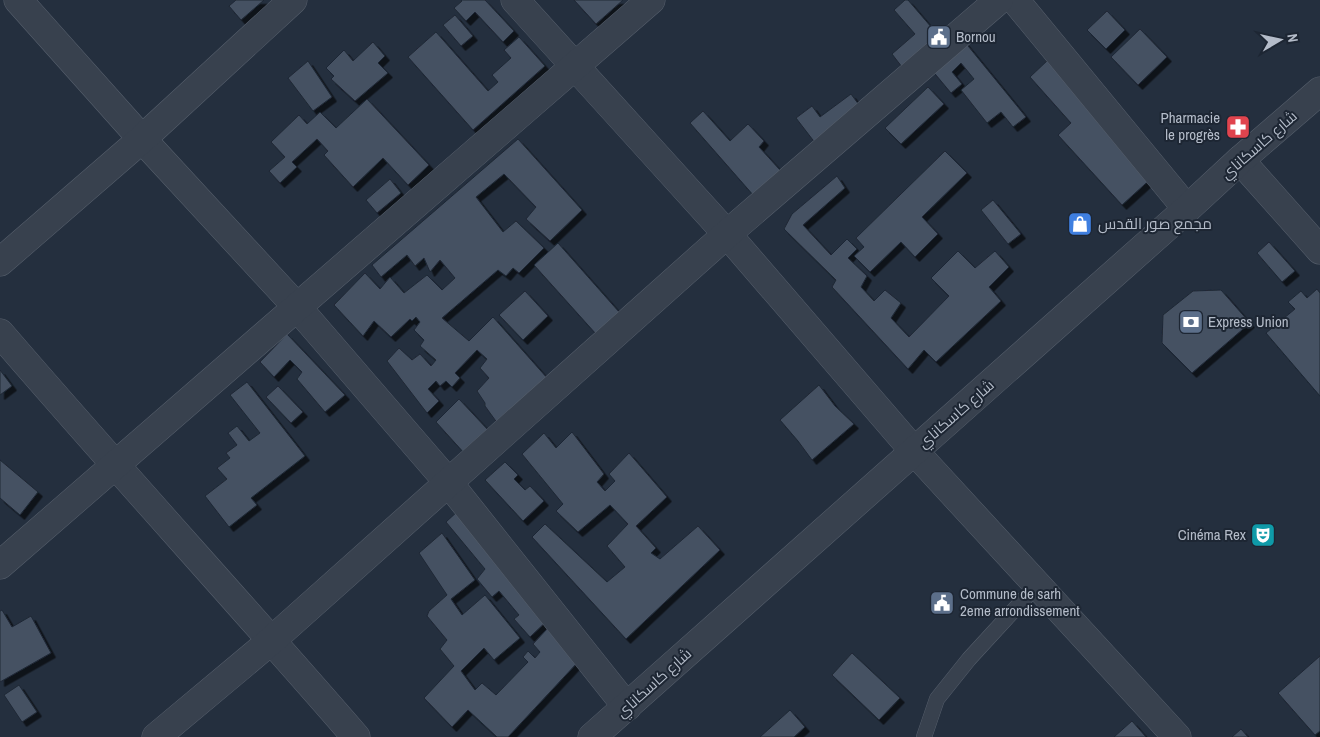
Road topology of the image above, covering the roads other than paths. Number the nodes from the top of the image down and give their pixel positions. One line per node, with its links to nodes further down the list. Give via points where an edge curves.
1 (18, 0): 9 (street)
2 (293, 0): 9 (street)
3 (515, 0): 7 (street)
4 (651, 0): 7 (street)
5 (999, 0): 12 (street)
6 (1015, 0): 11 (street)
7 (575, 66): 12 (street); 15 (street)
8 (1320, 91): 10 (street, شارع كاسكاناي)
9 (142, 138): 14 (street); 15 (street)
10 (1240, 160): 11 (street, شارع كاسكاناي); 13 (street)
11 (1187, 210): 17 (street, شارع كاسكاناي)
12 (727, 234): 17 (street); 19 (street)
13 (1320, 250)
14 (0, 262)
15 (297, 307): 18 (street); 19 (street)
16 (0, 333): 18 (street)
17 (914, 451): 21 (street); 23 (street, شارع كاسكاناي)
18 (114, 465): 20 (street); 22 (street)
19 (448, 482): 22 (street); 23 (street)
20 (0, 565)
21 (1037, 585): 27 (lane, via 936,700); 28 (street)
22 (272, 640): 24 (street); 25 (street)
23 (627, 707): 26 (street, شارع كاسكاناي)
24 (156, 737)
25 (356, 737)
26 (592, 737)
27 (924, 737)
28 (1177, 737)

